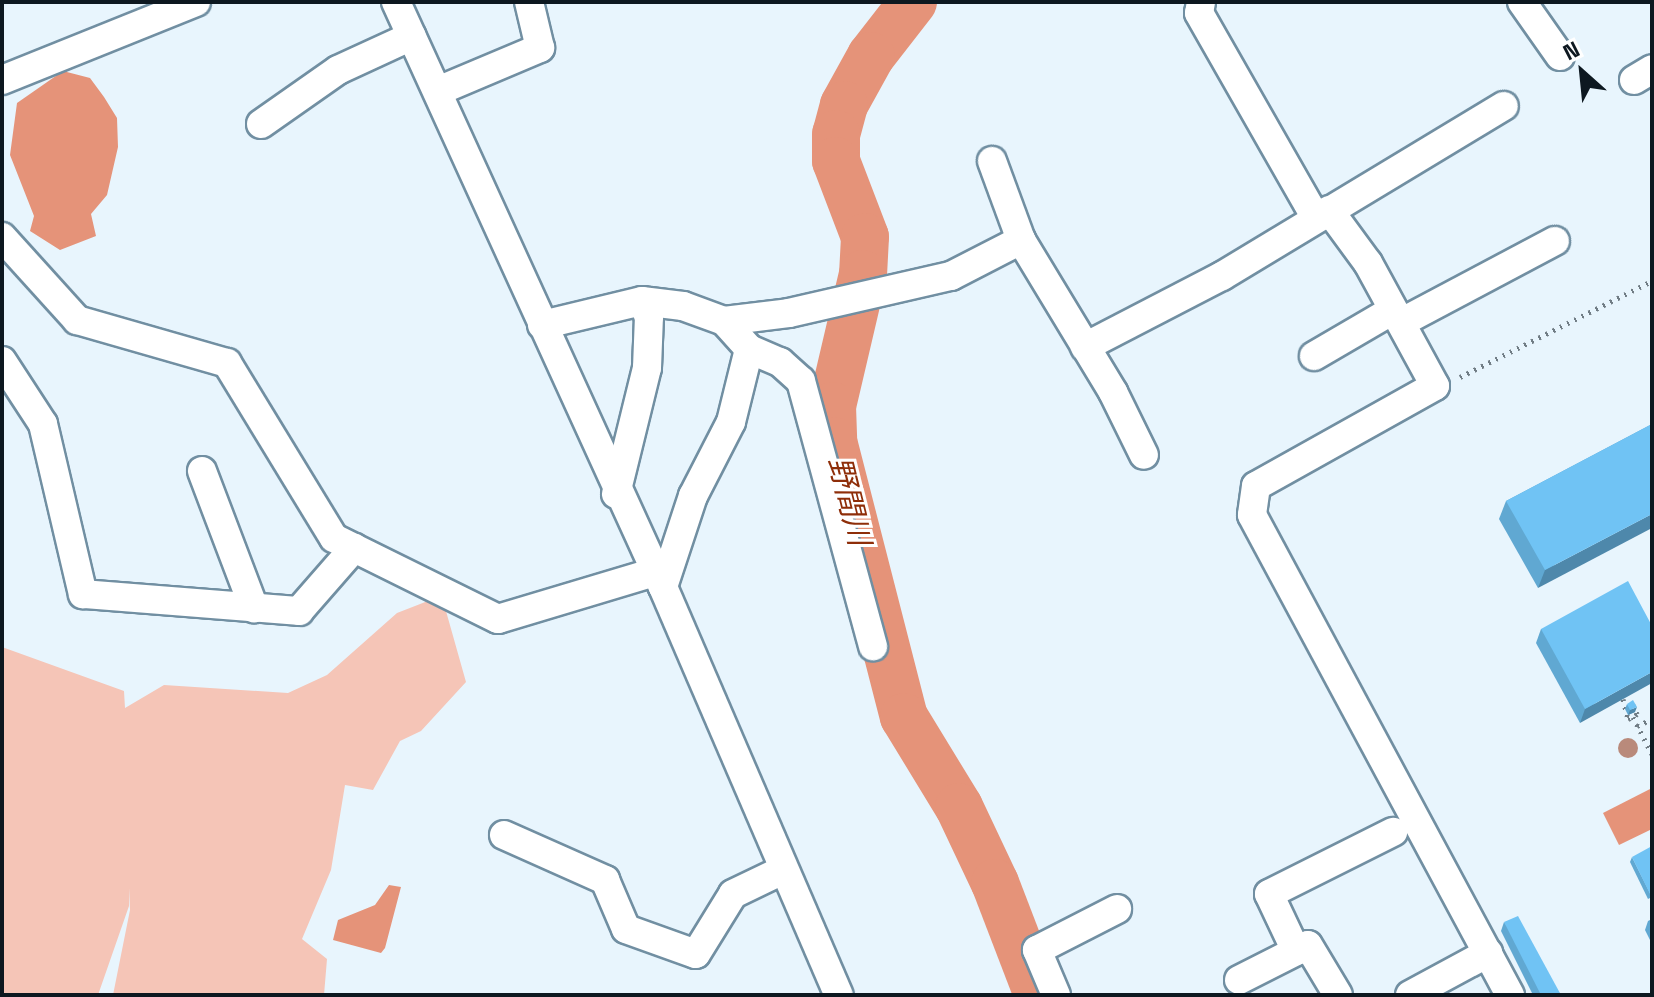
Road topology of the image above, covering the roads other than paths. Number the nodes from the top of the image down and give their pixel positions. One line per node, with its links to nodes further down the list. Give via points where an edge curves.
1 (196, 2): 8 (street)
2 (396, 2): 6 (street)
3 (529, 2): 9 (street, via 540,48)
4 (1201, 2): 13 (street, via 1199,13)
5 (1522, 2): 7 (street)
6 (412, 36): 9 (street); 11 (street, via 338,70)
7 (1560, 56)
8 (2, 80)
9 (438, 91): 20 (street)
10 (1504, 106): 13 (street)
11 (261, 124)
12 (992, 161): 15 (street)
13 (1322, 213): 18 (street, via 1368,263); 21 (street, via 1222,276)
14 (2, 237): 28 (street, via 77,320 227,363 334,538)
15 (1021, 240): 19 (street, via 951,276); 21 (street)
16 (1555, 241): 18 (street)
17 (642, 301): 19 (street, via 683,306); 20 (street); 27 (street, via 649,317 647,368)
18 (1397, 316): 23 (street); 37 (street, via 1435,386 1256,486 1252,515)
19 (724, 321): 22 (street)
20 (542, 325): 27 (street)
21 (1085, 347): 25 (street)
22 (749, 349): 29 (street, via 731,422); 31 (street, via 780,362 801,381)
23 (1314, 356)
24 (2, 361): 30 (street, via 43,424 83,594)
25 (1144, 455)
26 (202, 471): 30 (street)
27 (616, 494): 29 (street)
28 (354, 548): 29 (street, via 498,619); 30 (street, via 299,611)
29 (659, 579): 34 (street)
30 (254, 608)
31 (873, 646)
32 (1393, 832): 36 (street, via 1269,894)
33 (504, 835): 34 (street, via 605,880 626,929 696,954 733,894)
34 (783, 870): 39 (street)
35 (1117, 909): 40 (street, via 1037,950)
36 (1296, 951): 38 (street); 41 (street, via 1308,945)
37 (1488, 953): 42 (street); 43 (street)
38 (1239, 980)
39 (839, 995)
40 (1056, 995)
41 (1338, 995)
42 (1410, 995)
43 (1510, 995)

